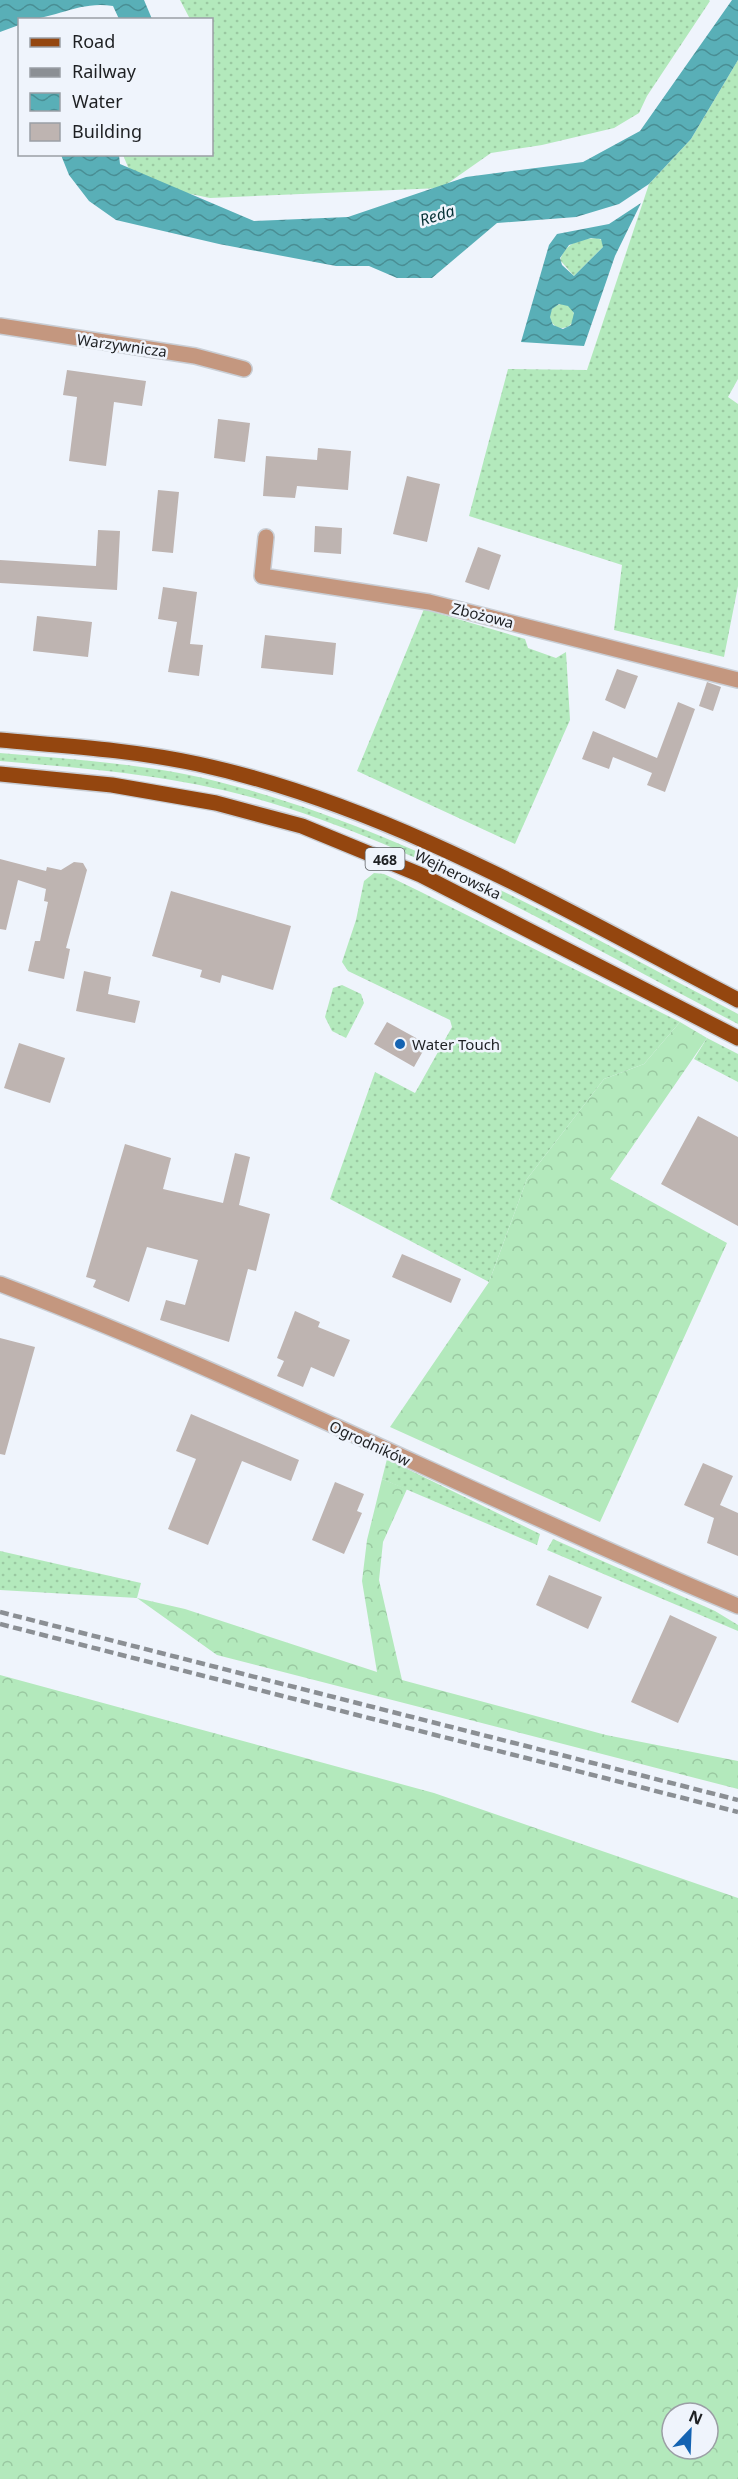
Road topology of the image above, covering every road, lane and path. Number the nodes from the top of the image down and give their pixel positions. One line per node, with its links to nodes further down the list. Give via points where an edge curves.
1 (0, 326): 2 (street, Warzywnicza, via 195,356)
2 (244, 369)
3 (266, 537): 4 (street, Zbożowa, via 262,576 429,602)
4 (738, 680)
5 (0, 740): 7 (main road, Wejherowska / 468, via 110,750 198,764 316,798 452,853)
6 (0, 774): 8 (main road, Wejherowska / 468, via 112,785 216,802 302,826 431,880)
7 (738, 1000)
8 (738, 1038)
9 (0, 1284): 10 (street, Ogrodników, via 192,1361 602,1549)
10 (738, 1606)

